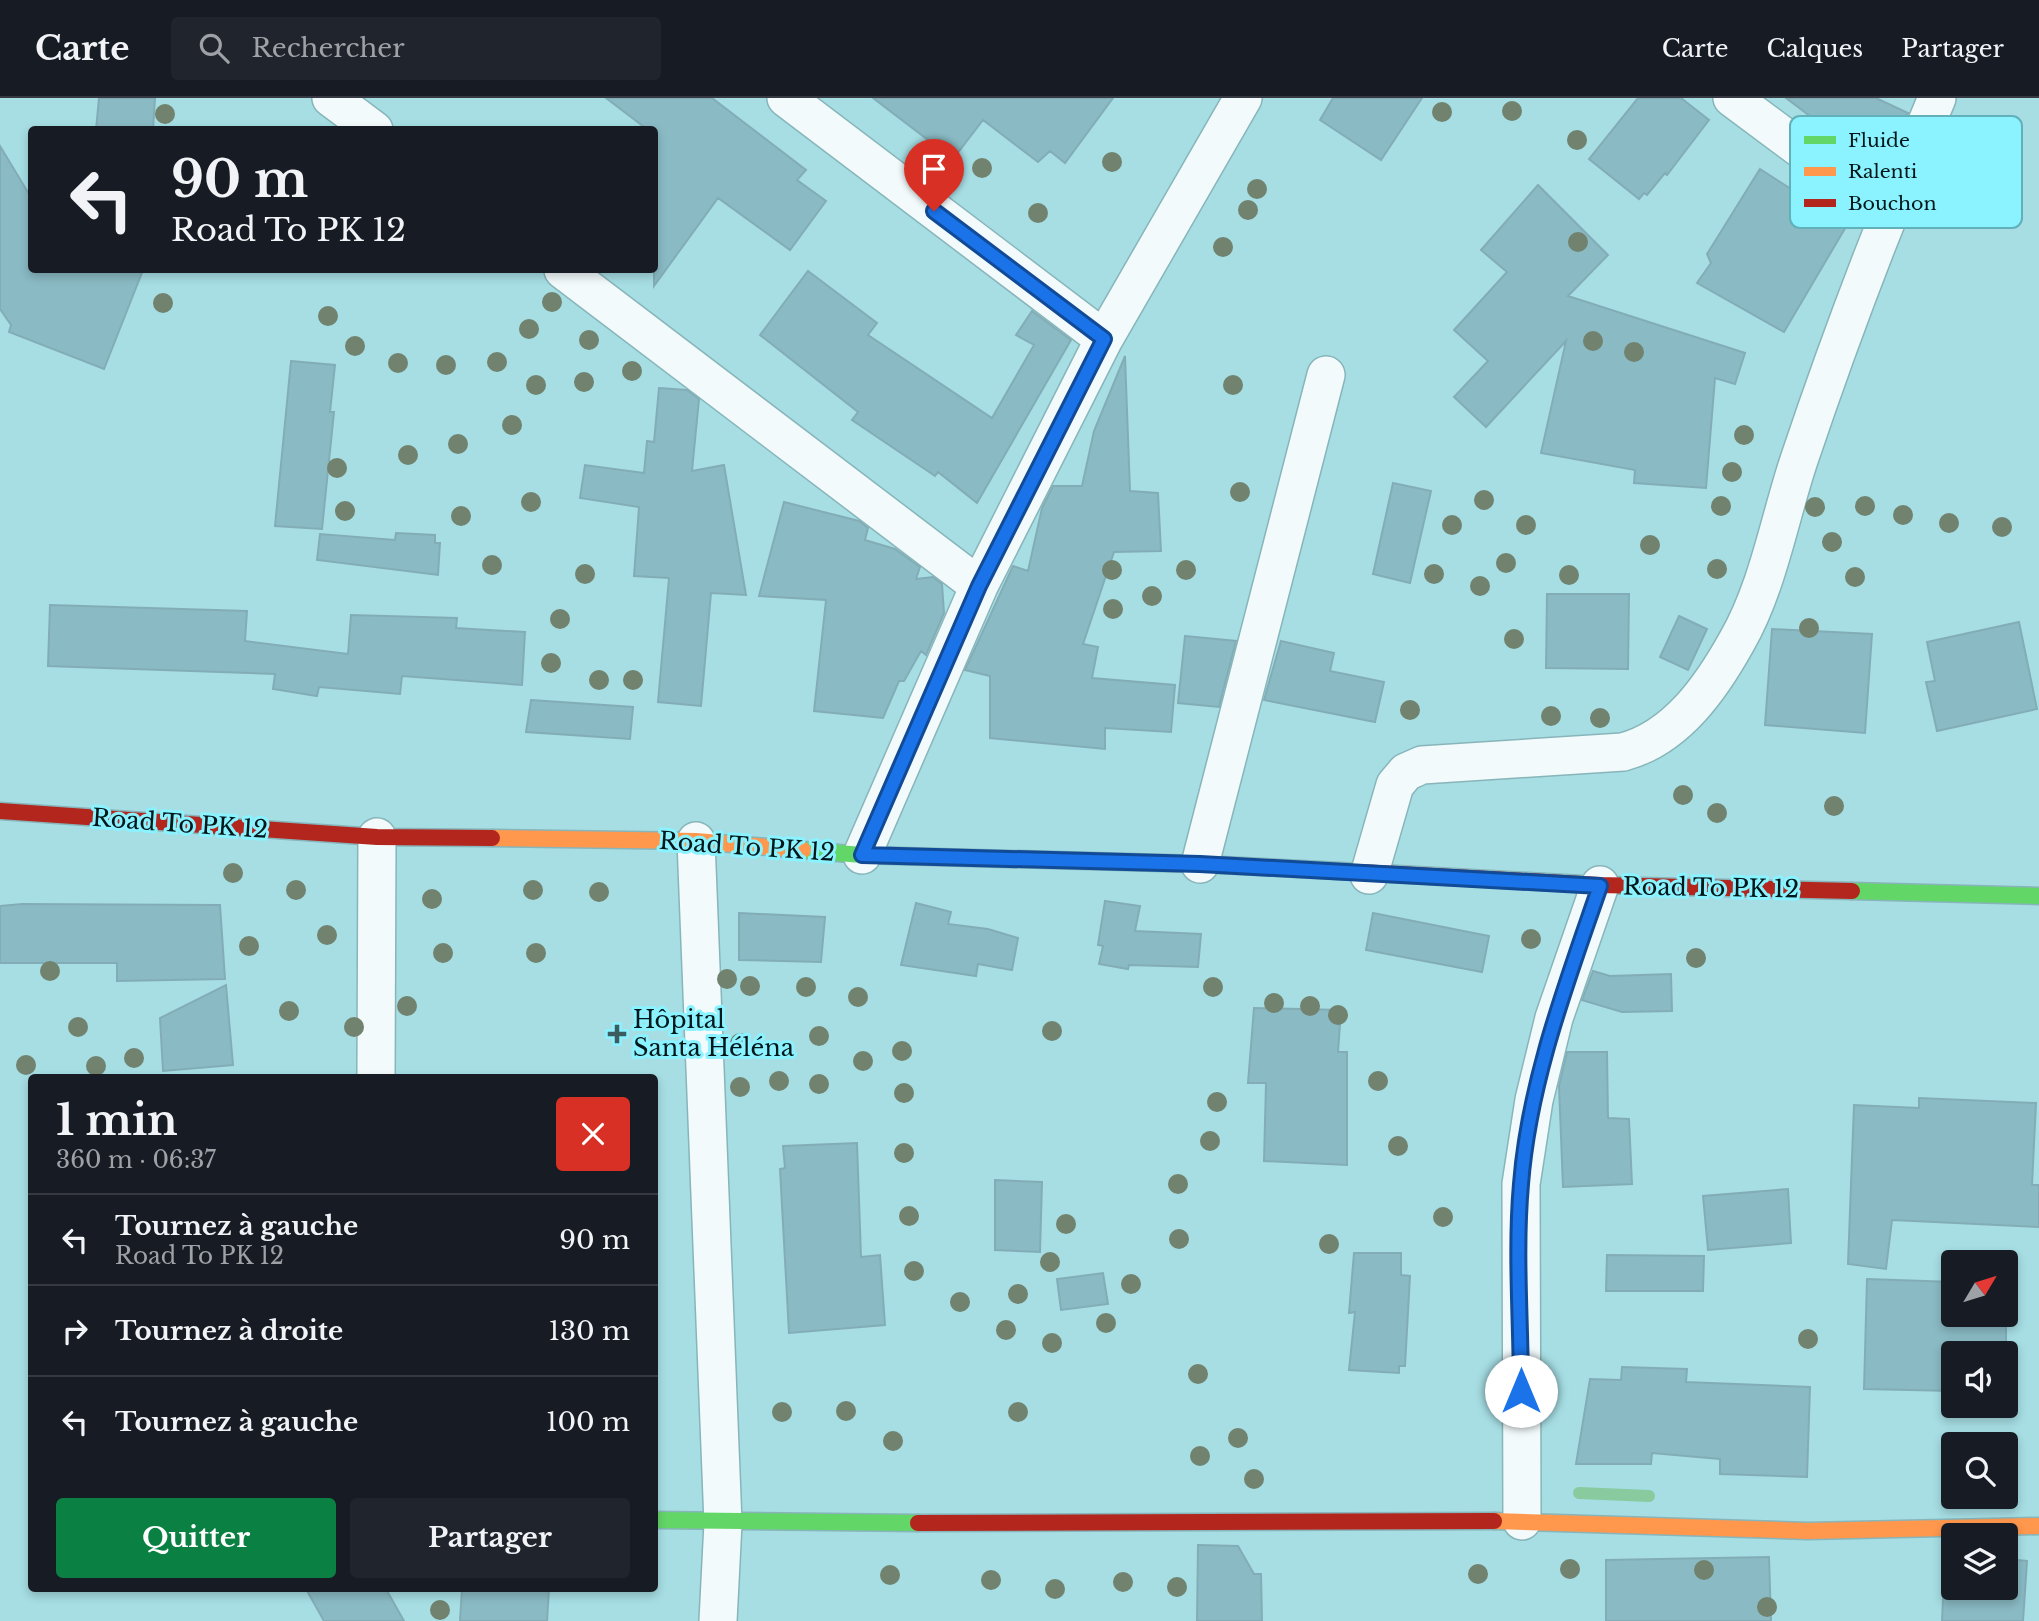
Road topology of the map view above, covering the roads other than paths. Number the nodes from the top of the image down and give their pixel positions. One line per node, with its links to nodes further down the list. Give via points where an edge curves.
1 (331, 98): 7 (street)
2 (786, 98): 11 (street)
3 (1243, 98): 11 (street)
4 (1732, 98): 8 (street)
5 (1937, 98): 6 (street)
6 (1929, 116)
7 (369, 126)
8 (1790, 141)
9 (1883, 228): 19 (street, via 1799,460 1756,598 1738,640 1710,685 1669,731 1646,746 1623,752 1422,765 1406,772 1395,785)
10 (567, 273): 13 (street)
11 (1104, 339): 13 (street)
12 (1326, 375): 18 (street)
13 (979, 586): 17 (street)
14 (0, 811): 15 (main road, Road To PK 12)
15 (377, 837): 16 (main road, Road To PK 12); 22 (street)
16 (696, 841): 17 (main road, Road To PK 12); 25 (street)
17 (862, 855): 18 (main road, Road To PK 12)
18 (1200, 864): 19 (main road, Road To PK 12)
19 (1369, 875): 20 (main road, Road To PK 12)
20 (1600, 886): 21 (main road, Road To PK 12); 24 (street, via 1554,1018 1534,1100 1521,1184)
21 (2039, 896)
22 (376, 1074)
23 (658, 1520): 25 (main road)
24 (1522, 1521): 25 (main road); 26 (main road, via 1808,1531)
25 (723, 1523): 27 (street)
26 (2039, 1526)
27 (718, 1621)

